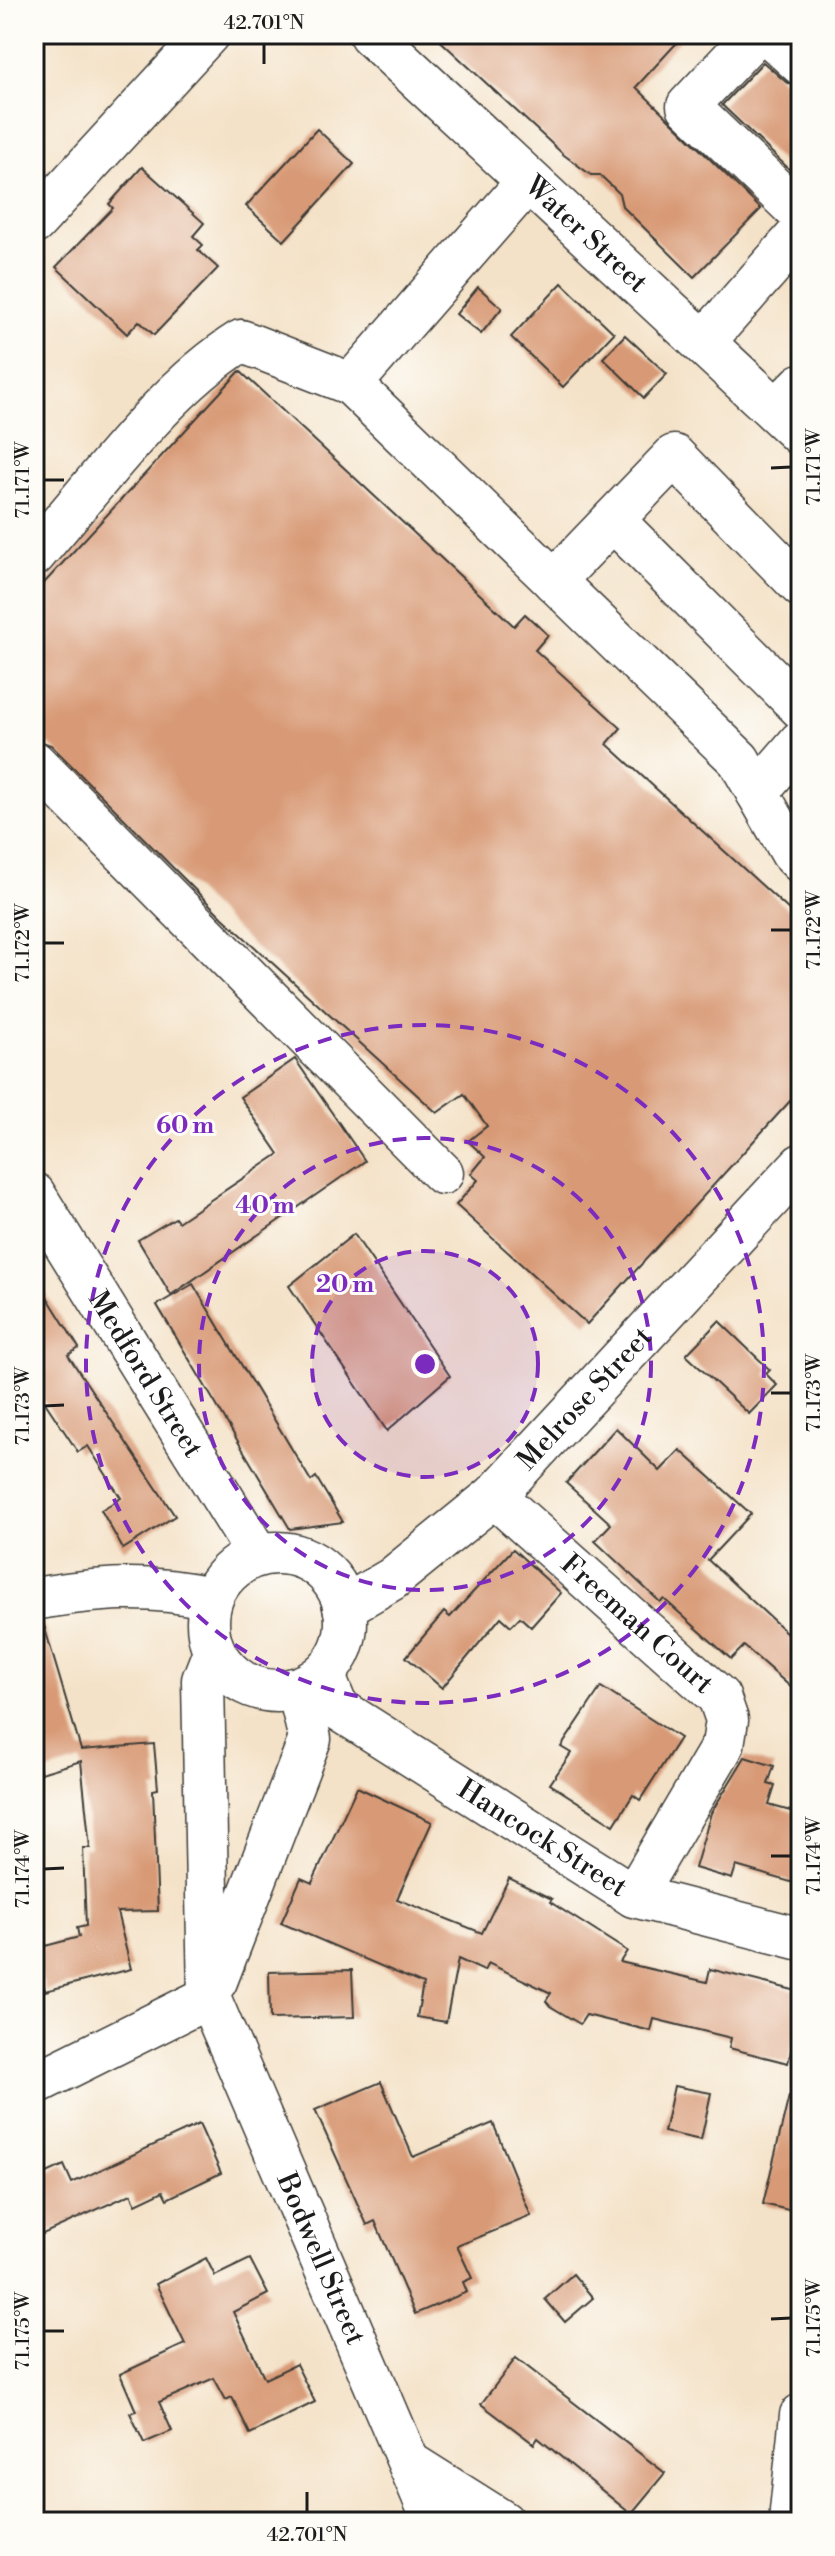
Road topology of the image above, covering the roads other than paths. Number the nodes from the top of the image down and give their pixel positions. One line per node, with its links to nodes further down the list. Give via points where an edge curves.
1 (208, 34): 8 (street)
2 (756, 34): 7 (street, via 688,106)
3 (768, 34): 5 (street)
4 (373, 35): 6 (main road, Water Street)
5 (801, 64)
6 (528, 181): 10 (main road, Water Street); 11 (street)
7 (801, 214)
8 (34, 223)
9 (801, 232): 10 (street)
10 (703, 343): 12 (main road, Water Street)
11 (351, 384): 14 (street, via 241,341 182,385); 15 (street)
12 (792, 410)
13 (613, 520): 15 (street); 16 (street, via 674,456); 17 (street)
14 (34, 555)
15 (554, 581): 20 (street, via 739,760)
16 (801, 586)
17 (801, 708)
18 (801, 741): 20 (street)
19 (34, 762): 22 (street)
20 (757, 792): 21 (street)
21 (801, 862)
22 (442, 1173)
23 (793, 1188): 25 (street, Melrose Street)
24 (34, 1194): 26 (street, Medford Street)
25 (494, 1496): 29 (street, Melrose Street, via 392,1579); 32 (street, Freeman Court, via 719,1697 727,1720 723,1745)
26 (258, 1555): 27 (street, via 236,1565); 29 (street, via 281,1553 322,1569)
27 (211, 1598): 28 (street, via 146,1587 104,1587); 30 (street, via 207,1629)
28 (34, 1599)
29 (344, 1607): 31 (street, via 341,1650)
30 (214, 1652): 31 (street, via 228,1672 254,1688 278,1692); 34 (street, Bodwell Street, via 203,1680)
31 (310, 1682): 32 (street, Hancock Street, via 337,1708); 34 (street, via 310,1739)
32 (634, 1896): 33 (street, Hancock Street)
33 (801, 1939)
34 (209, 1997): 35 (street); 37 (street, Bodwell Street)
35 (34, 2084)
36 (801, 2415): 40 (street)
37 (411, 2464): 38 (street, Bodwell Street); 39 (street)
38 (434, 2522)
39 (503, 2522)
40 (793, 2522)

